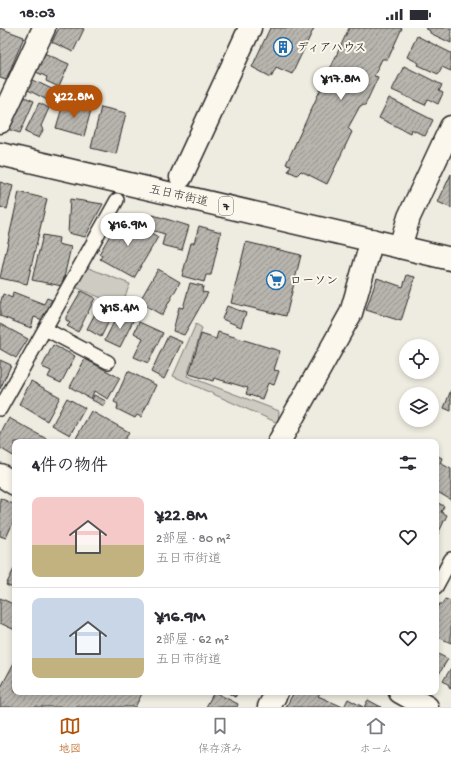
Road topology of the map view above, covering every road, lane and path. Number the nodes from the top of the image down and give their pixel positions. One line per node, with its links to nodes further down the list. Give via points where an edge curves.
1 (44, 28): 3 (street)
2 (250, 28): 6 (street)
3 (0, 122)
4 (451, 127): 9 (street, via 409,217)
5 (0, 154): 8 (street, 五日市街道 / 7)
6 (181, 177)
7 (117, 200): 11 (lane)
8 (372, 240): 9 (street, 五日市街道 / 7); 14 (street, via 351,313)
9 (400, 246): 10 (street, 五日市街道 / 7)
10 (451, 259)
11 (45, 328): 12 (lane); 13 (lane)
12 (108, 362)
13 (0, 409)
14 (281, 439)
15 (0, 476): 16 (street)
16 (12, 482)
17 (451, 559): 18 (lane)
18 (439, 581)
19 (275, 695): 21 (street)
20 (405, 695): 22 (street)
21 (269, 707)
22 (427, 707)

